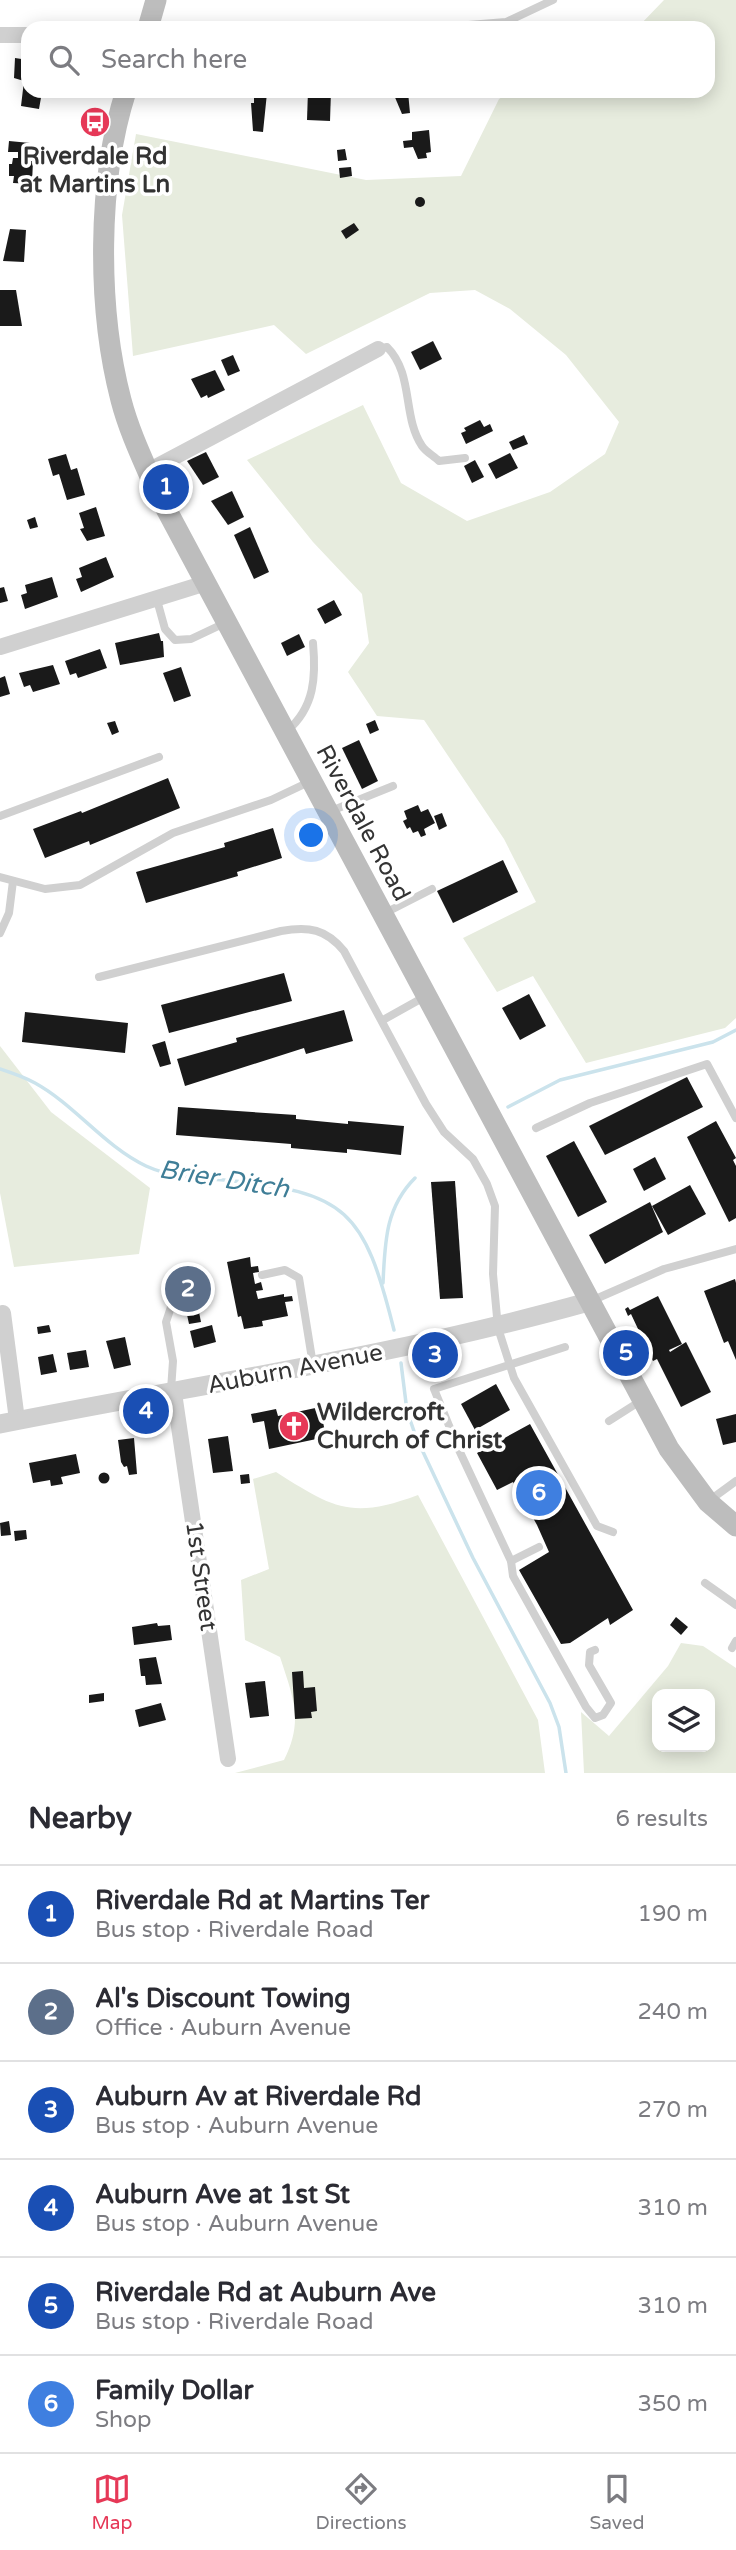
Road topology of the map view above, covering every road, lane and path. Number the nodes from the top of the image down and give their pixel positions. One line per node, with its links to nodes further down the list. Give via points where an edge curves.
1 (156, 0): 3 (main road)
2 (553, 0): 4 (lane)
3 (150, 21)
4 (508, 21)
5 (0, 35): 6 (street)
6 (21, 35)
7 (124, 98): 10 (main road, Riverdale Road, via 105,223 106,309 121,402)
8 (378, 349): 9 (lane, via 387,347 399,359 423,447 439,461); 10 (street)
9 (465, 458)
10 (148, 471): 11 (main road, Riverdale Road)
11 (206, 583): 12 (street); 13 (main road, Riverdale Road)
12 (157, 600): 13 (lane, via 165,629 175,640 191,639); 15 (street)
13 (227, 622): 16 (main road, Riverdale Road)
14 (313, 643): 16 (lane, via 316,672 310,703)
15 (0, 647)
16 (285, 733): 18 (main road, Riverdale Road)
17 (159, 758): 21 (lane)
18 (311, 781): 20 (main road, Riverdale Road); 23 (lane, via 271,800 173,832 80,885 45,889)
19 (393, 786): 20 (lane)
20 (328, 813): 25 (main road, Riverdale Road)
21 (0, 816)
22 (0, 877): 23 (lane)
23 (13, 881): 26 (lane, via 9,913)
24 (432, 889): 25 (lane)
25 (382, 914): 28 (main road, Riverdale Road)
26 (0, 933)
27 (99, 977): 29 (lane, via 307,928 332,936)
28 (426, 996): 29 (lane); 35 (main road, Riverdale Road)
29 (383, 1020): 37 (lane, via 438,1124 472,1159 492,1195)
30 (736, 1118): 31 (lane, via 707,1064 590,1102)
31 (536, 1128)
32 (736, 1249): 35 (lane, via 664,1269)
33 (262, 1275): 39 (lane, via 285,1270 299,1278)
34 (173, 1301): 41 (lane, via 166,1322)
35 (588, 1302): 37 (street, Auburn Avenue); 42 (main road, Riverdale Road)
36 (2, 1307): 44 (street)
37 (498, 1328): 39 (street, Auburn Avenue); 40 (lane)
38 (565, 1347): 40 (lane)
39 (313, 1365): 41 (street, Auburn Avenue)
40 (510, 1366): 48 (lane, via 597,1526); 50 (lane, via 434,1389)
41 (173, 1393): 44 (street, Auburn Avenue); 54 (street, 1st Street)
42 (642, 1400): 43 (lane); 46 (main road, Riverdale Road, via 682,1471)
43 (609, 1421)
44 (9, 1422)
45 (736, 1481): 46 (lane)
46 (708, 1502): 47 (main road, Riverdale Road)
47 (736, 1526)
48 (613, 1532)
49 (539, 1547): 50 (lane)
50 (511, 1562): 53 (lane, via 513,1576 595,1718 611,1703 589,1665 590,1652)
51 (705, 1583): 52 (lane)
52 (736, 1605)
53 (595, 1650)
54 (228, 1759)

